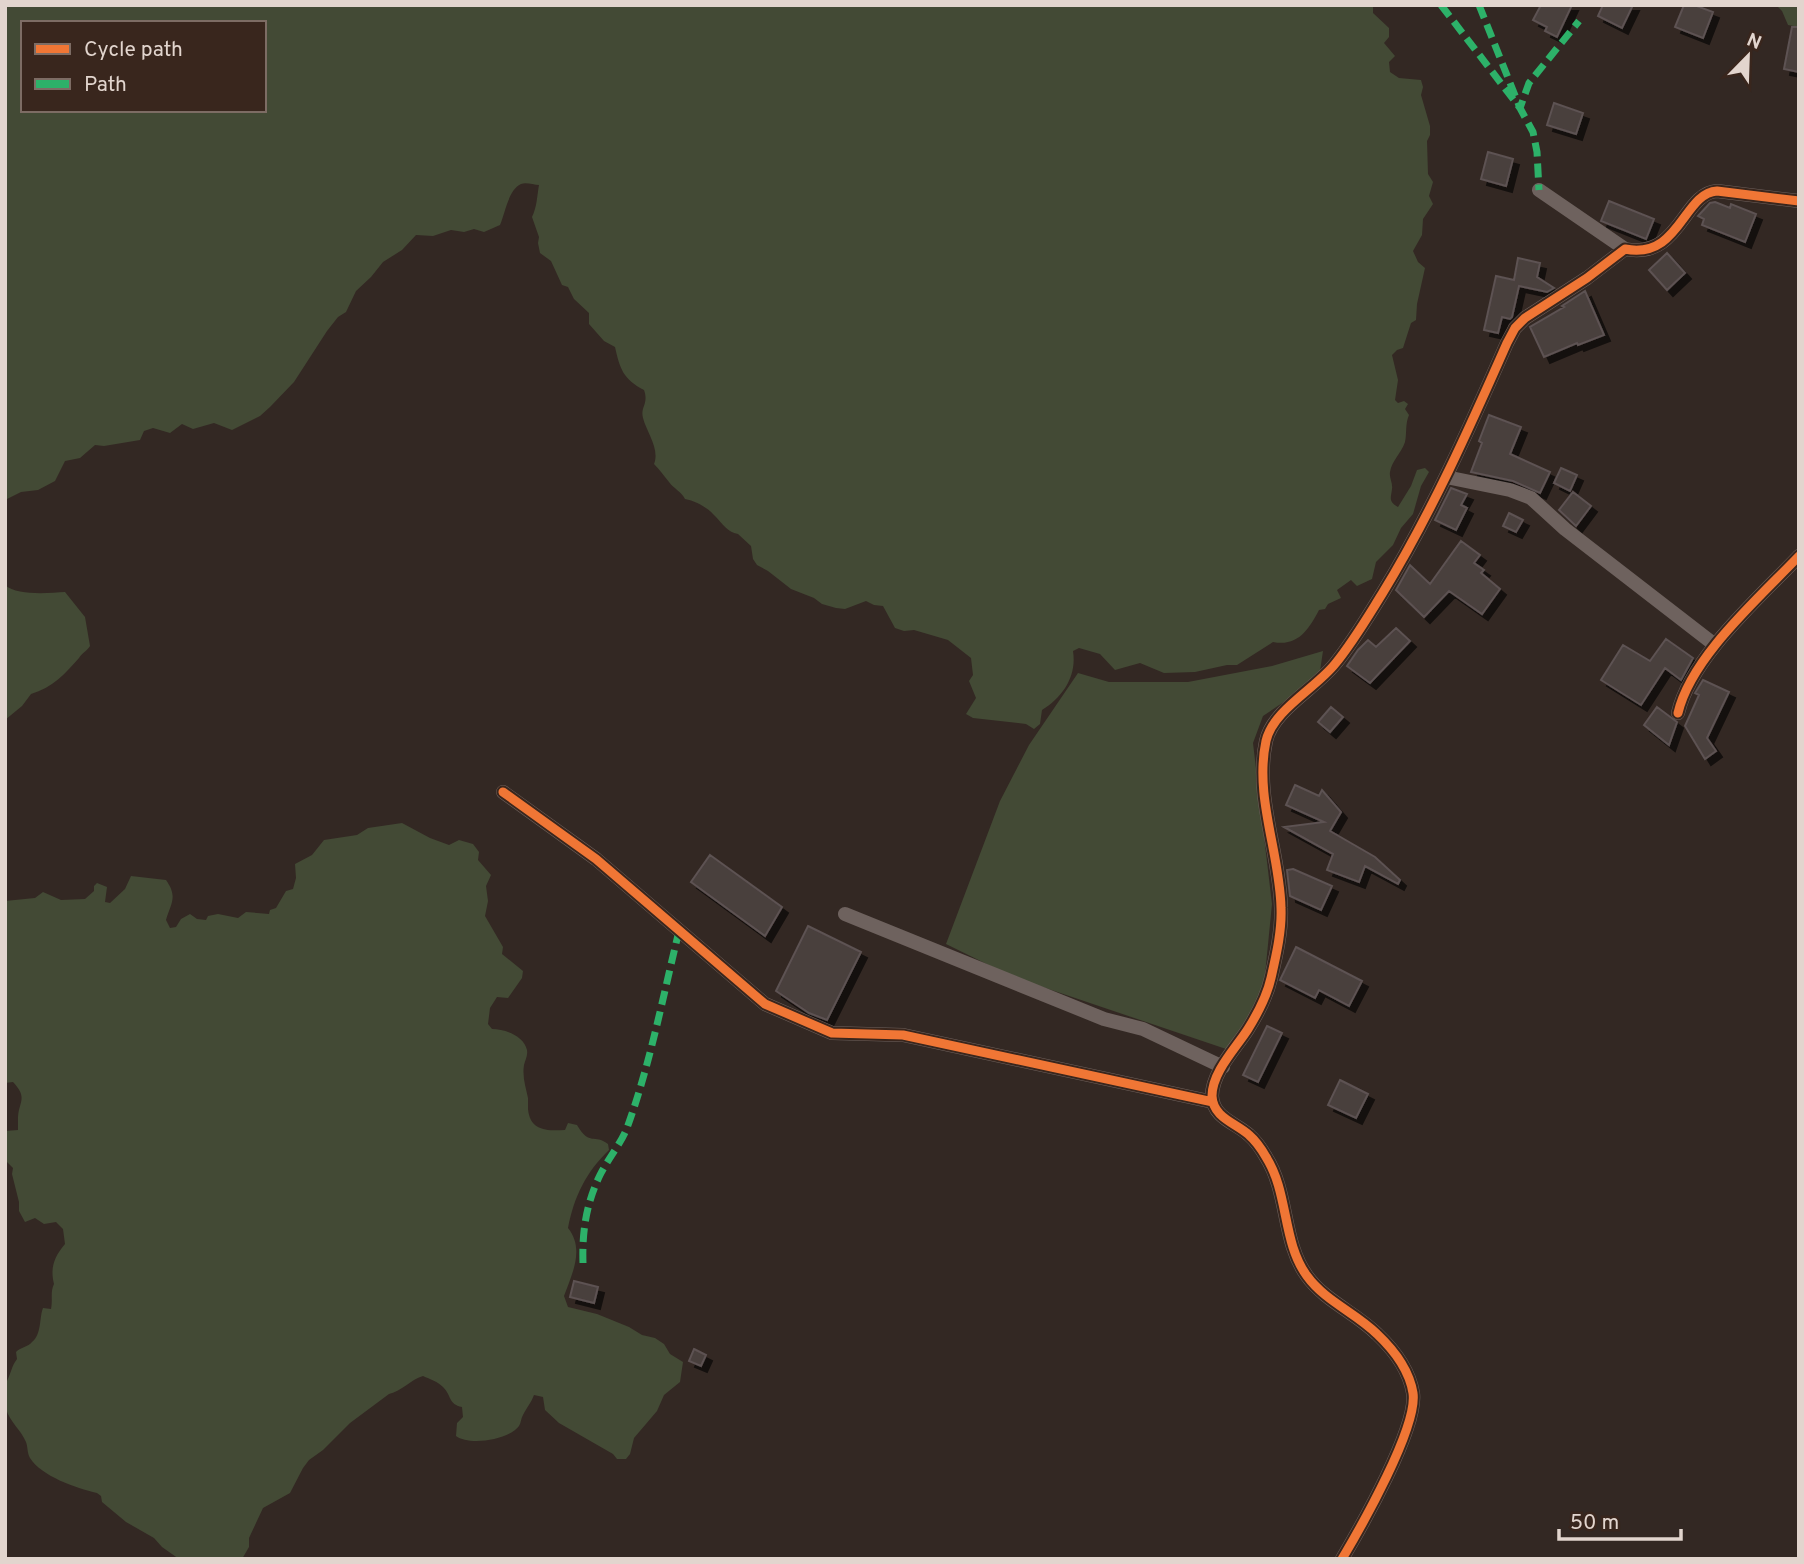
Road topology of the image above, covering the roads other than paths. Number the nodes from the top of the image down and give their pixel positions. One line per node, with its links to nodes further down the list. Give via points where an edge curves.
1 (1538, 190): 3 (street)
2 (1799, 201): 3 (street, via 1711,191 1657,246 1644,251)
3 (1625, 249): 4 (street, via 1515,328)
4 (1446, 477): 6 (street, via 1531,498); 10 (street, via 1417,537 1353,639 1320,681 1280,715 1269,731 1263,783 1281,901 1279,941 1266,995)
5 (1799, 556): 6 (street)
6 (1716, 645): 7 (street, via 1693,674)
7 (1678, 713)
8 (503, 792): 11 (street, via 596,859 765,1004 832,1033 903,1035)
9 (845, 914): 10 (street, via 1104,1019 1143,1029)
10 (1223, 1067): 11 (street, via 1214,1084)
11 (1213, 1102): 12 (street, via 1222,1116 1250,1135 1270,1162 1307,1277 1389,1345 1401,1361 1413,1394 1407,1430)
12 (1342, 1559)

